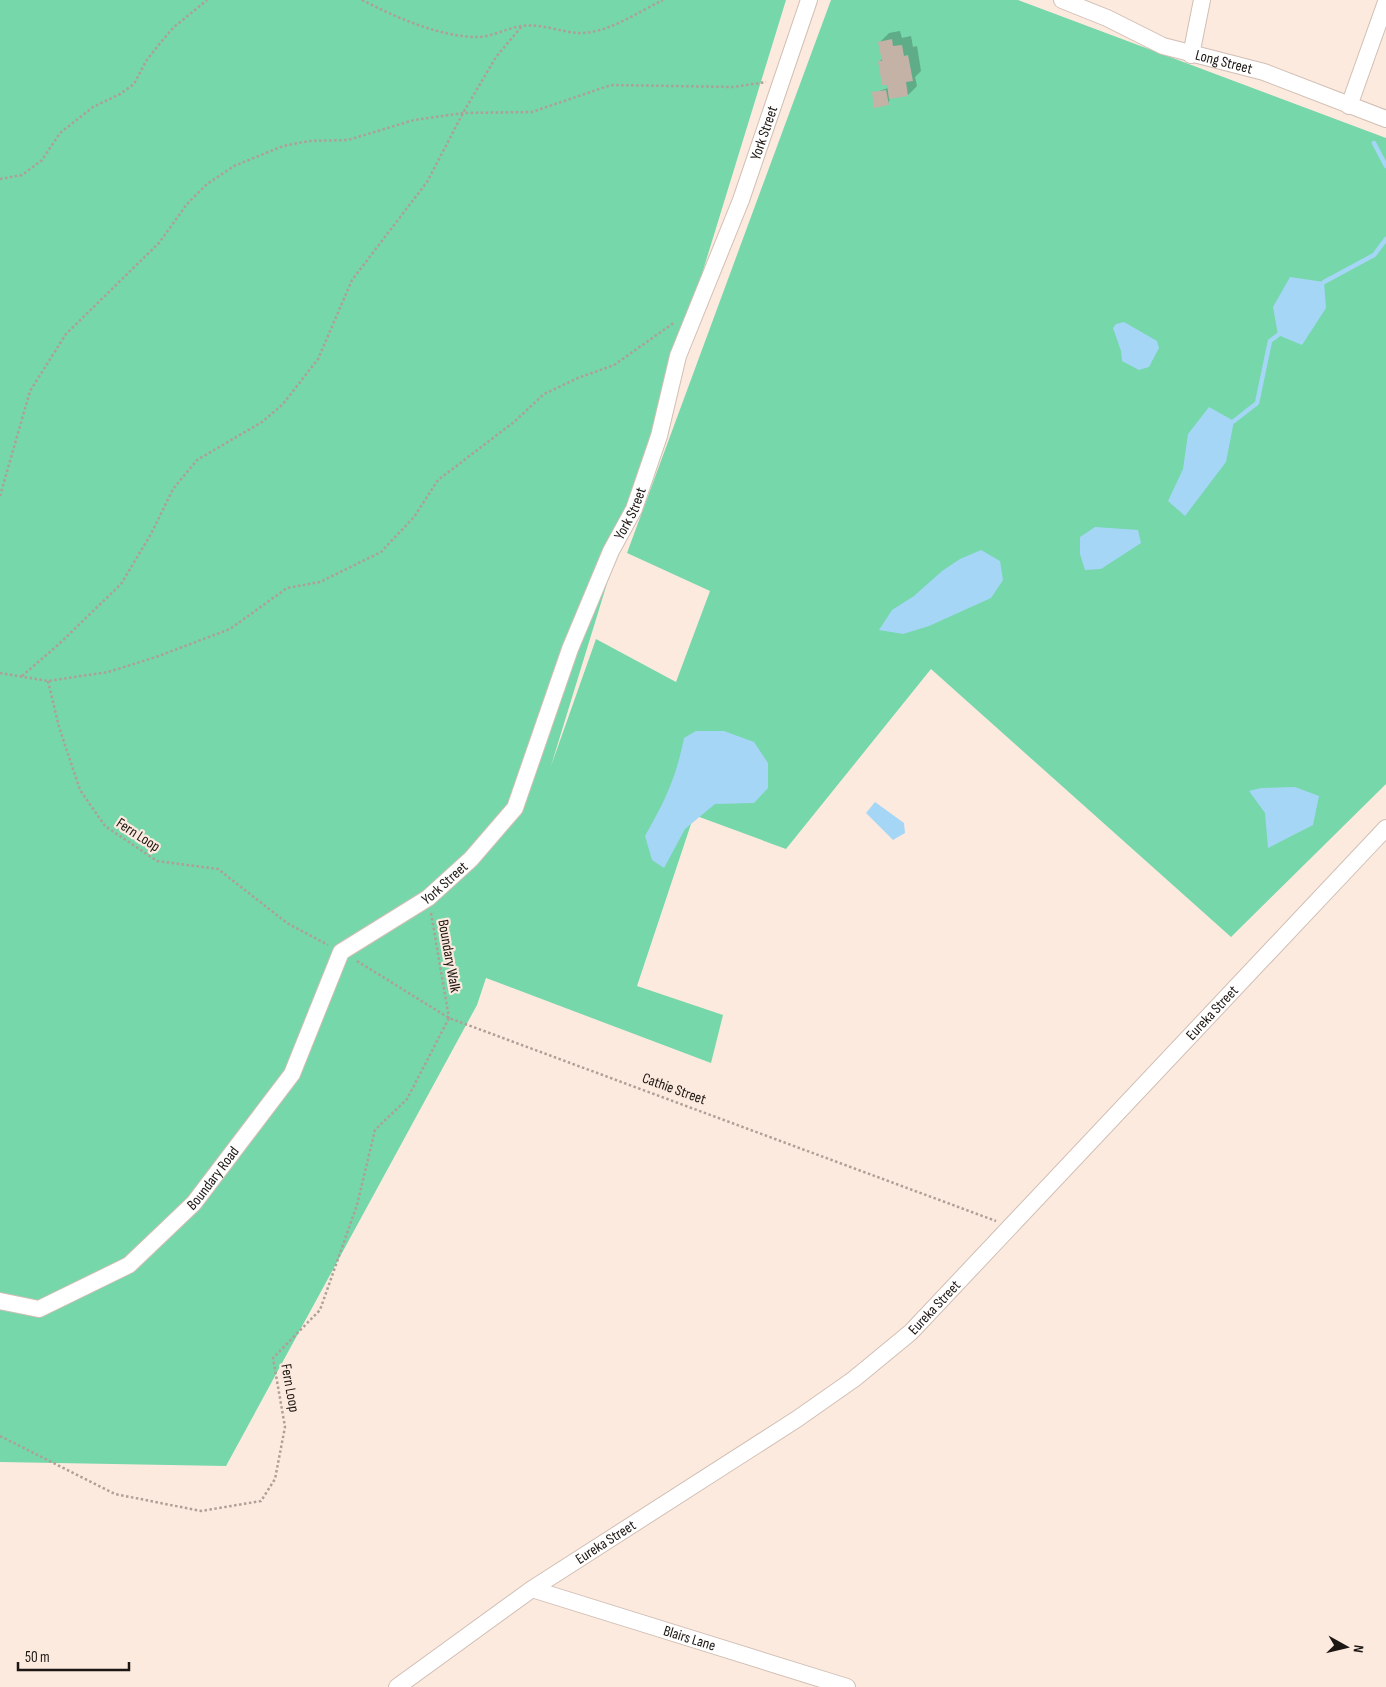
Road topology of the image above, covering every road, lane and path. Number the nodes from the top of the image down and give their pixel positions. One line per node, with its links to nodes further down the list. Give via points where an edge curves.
1 (208, 0): 14 (path, via 161,42 134,84 93,107 60,133 42,160 22,175)
2 (362, 0): 8 (path, via 391,15 451,34 479,38)
3 (663, 0): 8 (path, via 599,31 578,33 551,27)
4 (809, 0): 10 (street, York Street)
5 (1062, 0): 9 (street, Long Street, via 1163,46)
6 (1202, 0): 9 (street)
7 (1386, 2): 11 (street)
8 (522, 26): 12 (path, via 496,57)
9 (1191, 55): 11 (street, Long Street, via 1264,72)
10 (781, 79): 12 (path, via 733,87 611,86 532,112); 21 (street, York Street, via 741,200 678,356 659,436 634,509 611,551 570,649 515,808 471,859)
11 (1349, 106): 13 (street, Long Street)
12 (463, 112): 16 (path, via 414,120 348,140 308,141 283,146 234,166 207,184 186,204 159,243 66,334 30,391); 18 (path, via 427,182 352,280 318,358 283,404 262,422 197,460 173,489 121,584)
13 (1386, 119)
14 (0, 179)
15 (678, 319): 19 (path, via 614,366 544,394 501,433 438,480 414,517 381,552 320,582 287,588 230,629 108,672)
16 (0, 496)
17 (0, 673): 18 (path)
18 (22, 676): 19 (path)
19 (48, 681): 22 (path, Fern Loop, via 80,790 105,826 157,861 218,869 286,923)
20 (1386, 828): 24 (street, Eureka Street)
21 (428, 898): 22 (street, York Street); 23 (path, Boundary Walk)
22 (341, 952): 23 (path, Cathie Street); 25 (street, Boundary Road, via 292,1074 194,1203 129,1265 39,1309)
23 (449, 1018): 24 (path, Cathie Street); 26 (path, Fern Loop, via 407,1099 375,1130 357,1205 320,1310 273,1358 285,1427 276,1479 261,1501 201,1511 115,1494)
24 (1010, 1226): 27 (street, Eureka Street, via 910,1332 854,1379)
25 (0, 1301)
26 (0, 1436)
27 (532, 1590): 28 (street, Eureka Street); 29 (street, Blairs Lane)
28 (397, 1687)
29 (847, 1687)

